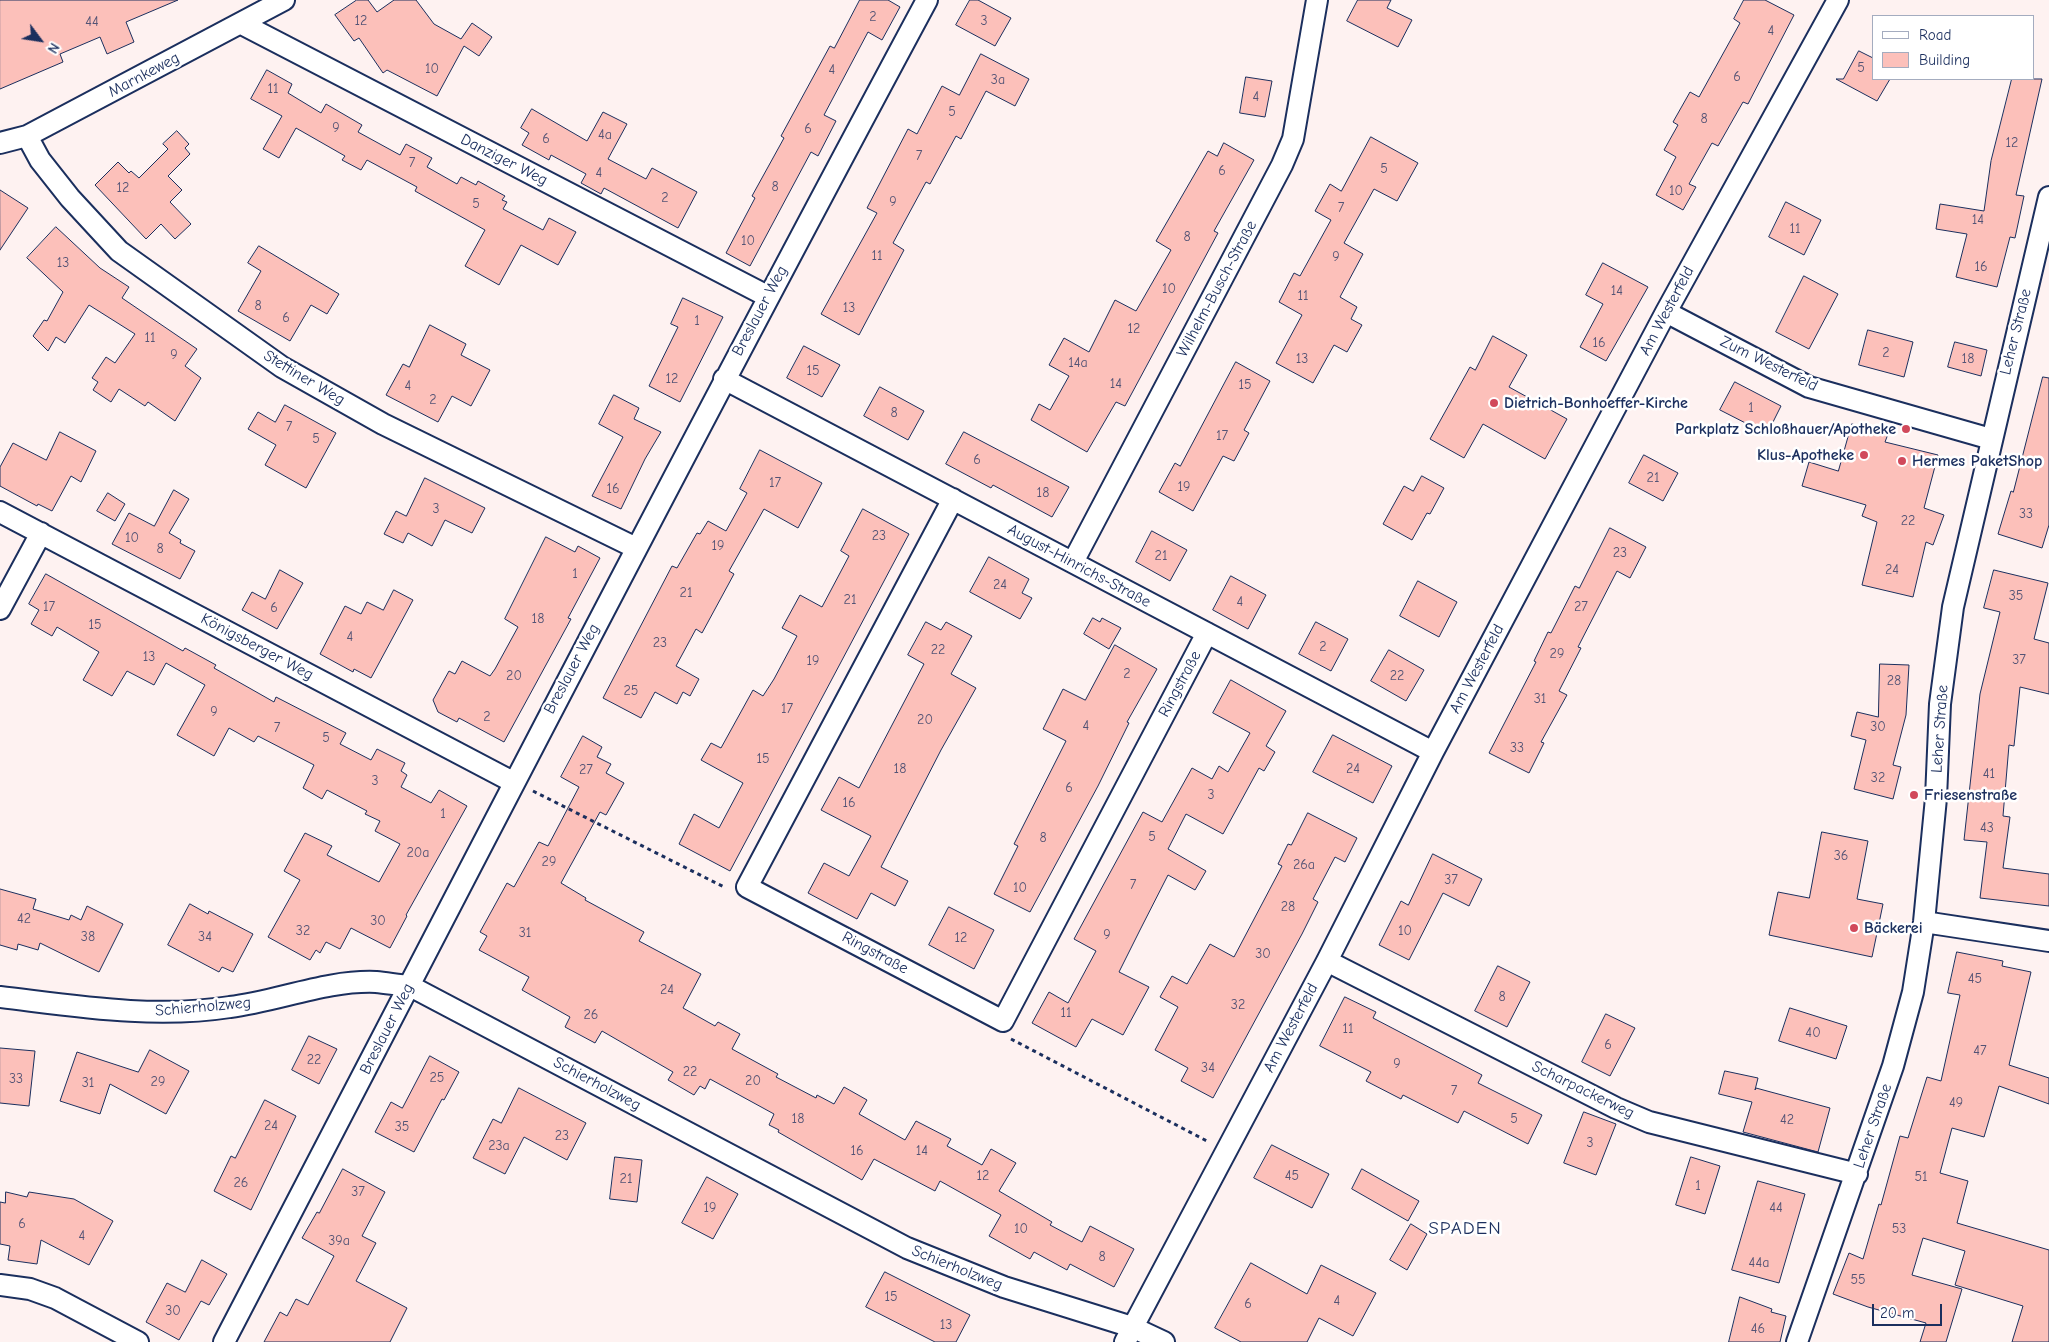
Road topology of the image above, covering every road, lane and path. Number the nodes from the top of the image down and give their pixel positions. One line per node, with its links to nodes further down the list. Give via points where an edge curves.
1 (284, 0): 5 (street, Marnkeweg)
2 (927, 0): 9 (street, Breslauer Weg)
3 (1317, 0): 17 (street, Wilhelm-Busch-Straße, via 1294,139)
4 (1838, 0): 10 (street, Am Westerfeld)
5 (242, 24): 6 (street, Marnkeweg); 9 (street, Danziger Weg)
6 (27, 136): 7 (street, Marnkeweg); 16 (street, Stettiner Weg, via 40,160 70,198 119,251 282,368 383,424)
7 (0, 143)
8 (2049, 197): 12 (street, Leher Straße)
9 (767, 296): 11 (street, Breslauer Weg)
10 (1666, 312): 12 (street, Zum Westerfeld, via 1809,387); 20 (street, Am Westerfeld)
11 (724, 379): 13 (street, August-Hinrichs-Straße); 16 (street, Breslauer Weg)
12 (1991, 439): 23 (street, Leher Straße, via 1953,606 1940,704 1936,798)
13 (953, 499): 17 (street, August-Hinrichs-Straße); 22 (street)
14 (0, 512): 15 (street, Königsberger Weg)
15 (41, 533): 18 (street); 21 (street, Königsberger Weg)
16 (636, 548): 21 (street, Breslauer Weg)
17 (1073, 562): 19 (street, August-Hinrichs-Straße)
18 (0, 609)
19 (1207, 633): 20 (street, August-Hinrichs-Straße); 28 (street, Ringstraße)
20 (1433, 752): 25 (street, Am Westerfeld)
21 (513, 782): 22 (path, via 735,892); 26 (street, Breslauer Weg)
22 (747, 887): 28 (street, Ringstraße)
23 (1924, 922): 24 (street); 30 (street, Leher Straße, via 1913,992 1896,1057)
24 (2049, 941)
25 (1327, 961): 29 (street, Am Westerfeld); 30 (street, Scharpackerweg, via 1607,1104 1649,1122)
26 (410, 986): 27 (street, Schierholzweg, via 374,982 230,1008 165,1012 105,1010); 32 (street, Schierholzweg, via 908,1248); 34 (street, Breslauer Weg)
27 (0, 997)
28 (1003, 1021): 29 (path, via 1012,1041)
29 (1226, 1150): 32 (street, Am Westerfeld)
30 (1857, 1174): 36 (street, Leher Straße)
31 (0, 1285): 33 (street, via 30,1289 56,1298)
32 (1129, 1335): 35 (street, Schierholzweg)
33 (138, 1342)
34 (224, 1342)
35 (1164, 1342)
36 (1797, 1342)

